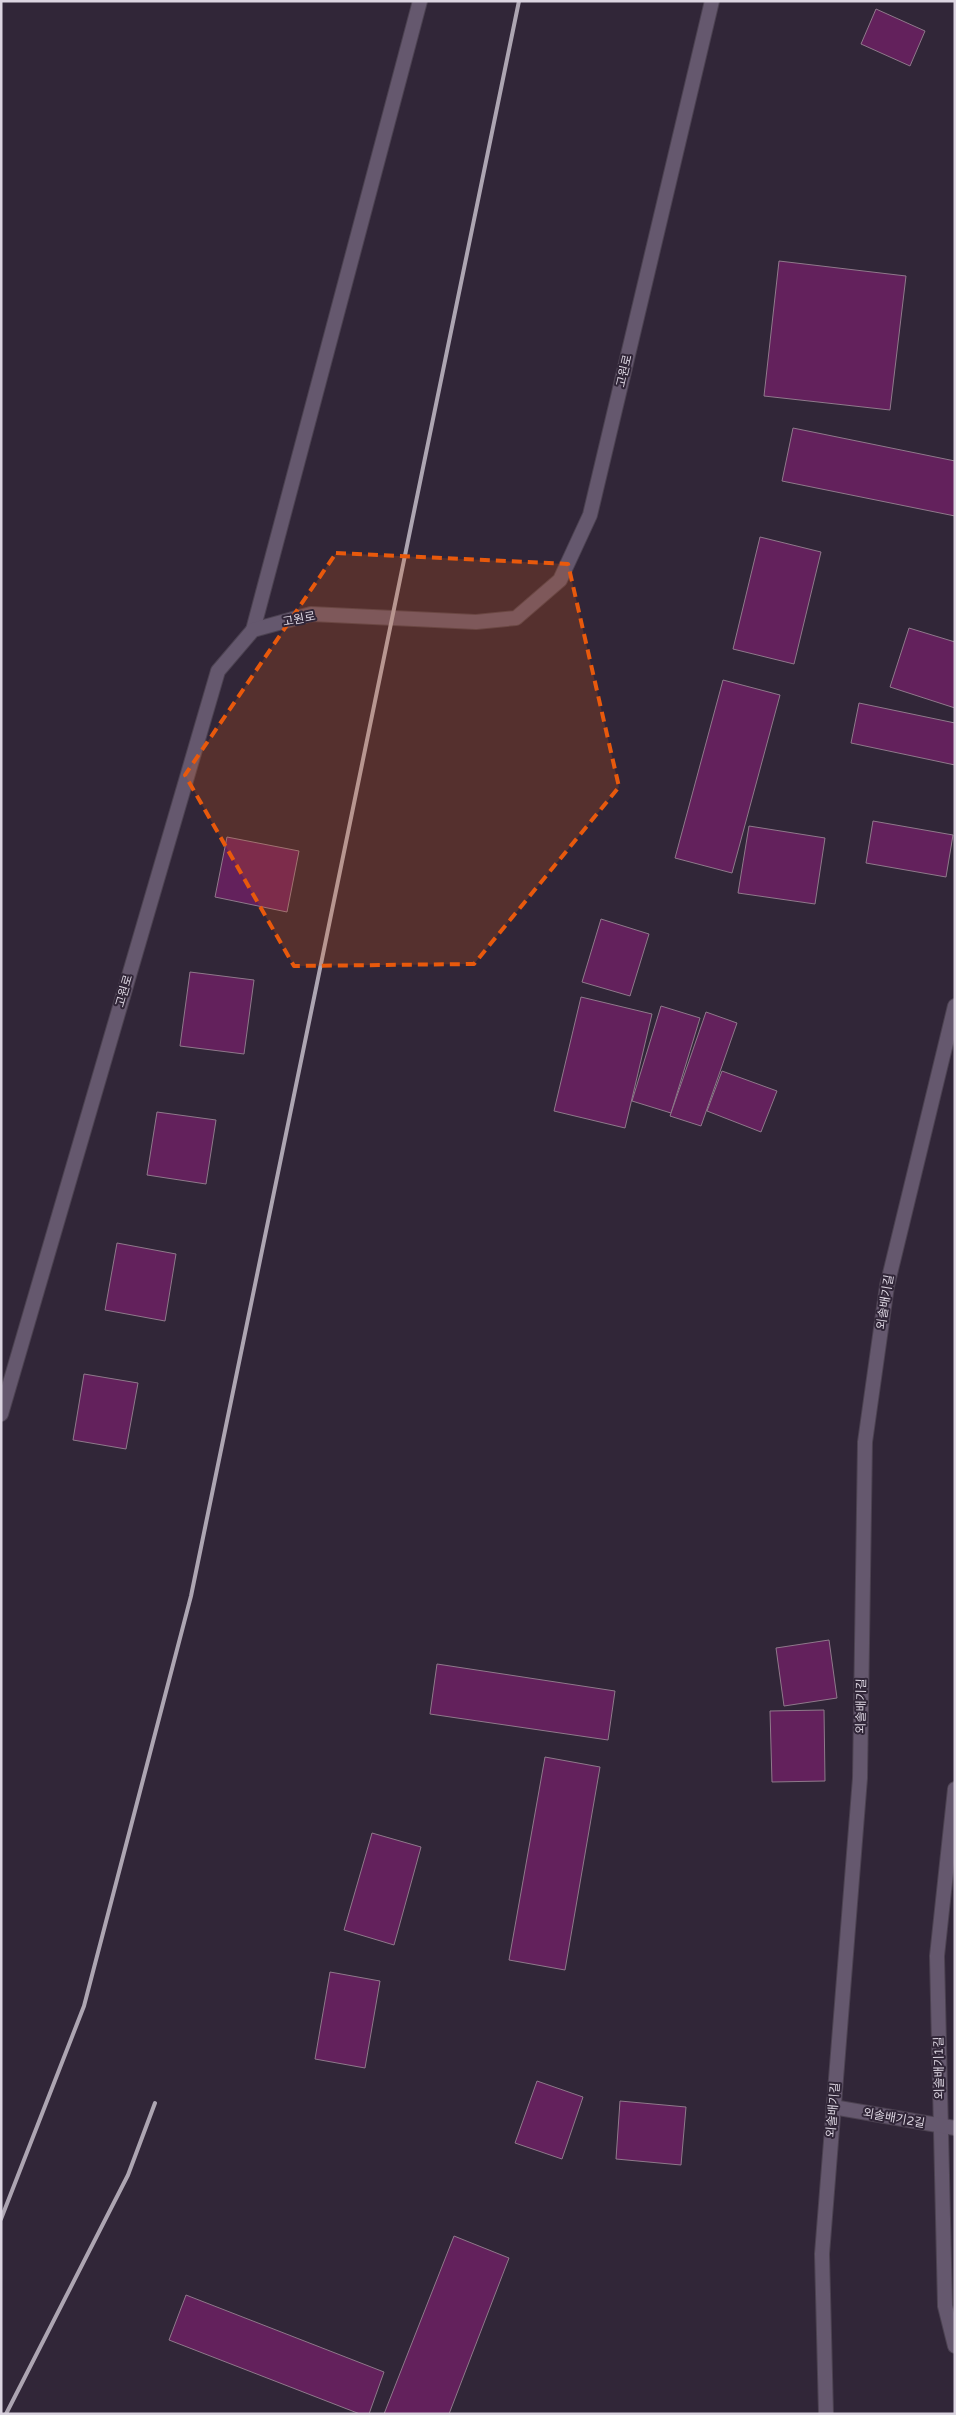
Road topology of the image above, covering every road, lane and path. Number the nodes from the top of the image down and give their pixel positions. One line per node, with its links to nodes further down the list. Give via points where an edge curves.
1 (420, 1): 3 (street)
2 (712, 1): 3 (street, 고원로, via 590,515 560,580 516,618 476,622 311,614)
3 (253, 630): 5 (street, 고원로, via 218,671)
4 (955, 1006): 7 (street, 외솔배기길, via 887,1286 865,1442 860,1778)
5 (1, 1414)
6 (955, 1790): 8 (street, 외솔배기1길, via 937,1956)
7 (833, 2107): 8 (street, 외솔배기2길); 11 (street, 외솔배기길, via 822,2254)
8 (940, 2126): 9 (street, 외솔배기2길); 10 (street, 외솔배기1길, via 945,2306)
9 (955, 2128)
10 (955, 2346)
11 (826, 2414)

